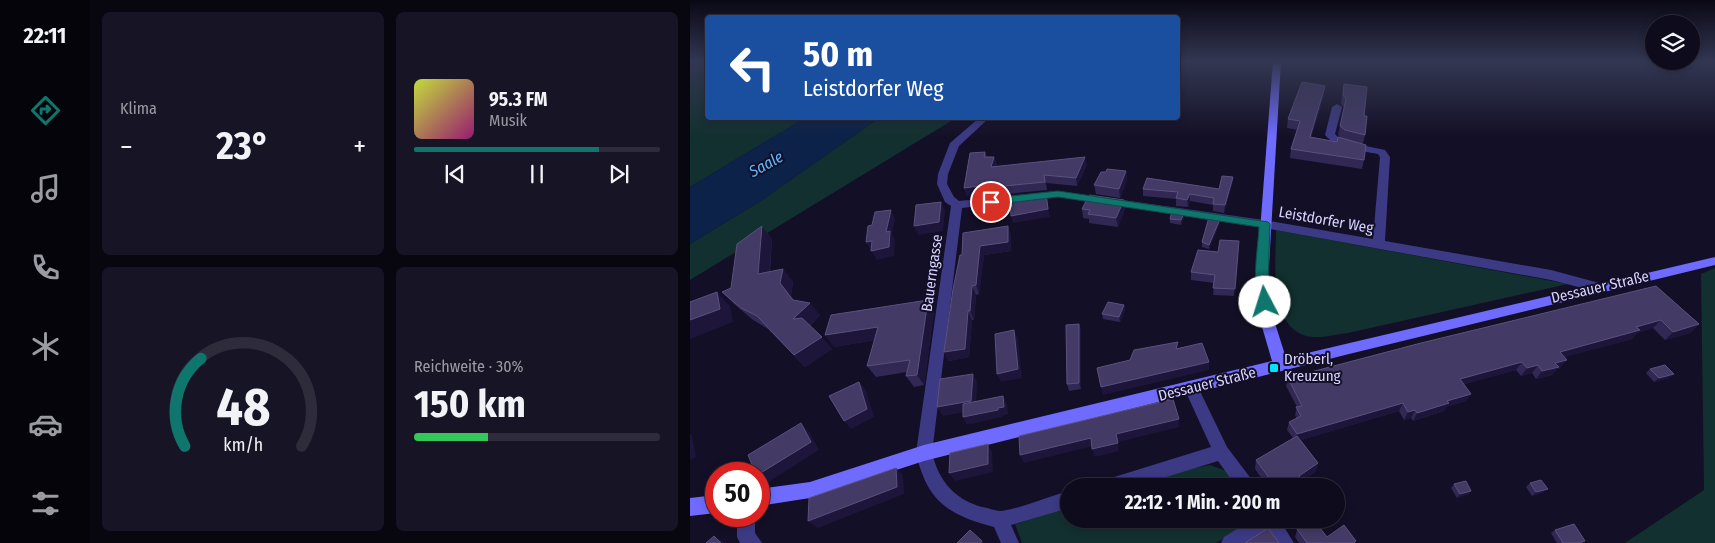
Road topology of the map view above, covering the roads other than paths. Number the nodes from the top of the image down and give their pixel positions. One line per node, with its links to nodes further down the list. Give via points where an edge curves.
1 (1275, 86): 5 (main road)
2 (1337, 107): 6 (street, via 1330,134 1339,144 1381,152 1385,157)
3 (982, 120): 4 (street, via 954,145 943,174 942,184 949,199)
4 (957, 205): 5 (street, Leistdorfer Weg, via 1058,194); 12 (street, Bauerngasse)
5 (1264, 224): 6 (street, Leistdorfer Weg); 9 (main road, via 1262,283 1267,320)
6 (1379, 245): 8 (street, Leistdorfer Weg, via 1551,275)
7 (1715, 261): 8 (main road, Dessauer Straße)
8 (1598, 287): 9 (main road, Dessauer Straße)
9 (1281, 366): 10 (main road, Dessauer Straße)
10 (1191, 388): 11 (street); 12 (main road, Dessauer Straße)
11 (1221, 452): 13 (street); 14 (street)
12 (924, 453): 15 (main road, Dessauer Straße, via 810,490); 19 (street, via 938,489 955,505)
13 (1137, 478)
14 (1240, 478)
15 (770, 496)
16 (1060, 502): 19 (street)
17 (705, 505): 18 (main road)
18 (690, 507)
19 (1000, 520): 24 (street)
20 (746, 527): 23 (street, via 746,536)
21 (1254, 528): 25 (street)
22 (1275, 528): 26 (street)
23 (753, 543)
24 (1010, 543)
25 (1230, 543)
26 (1285, 543)

